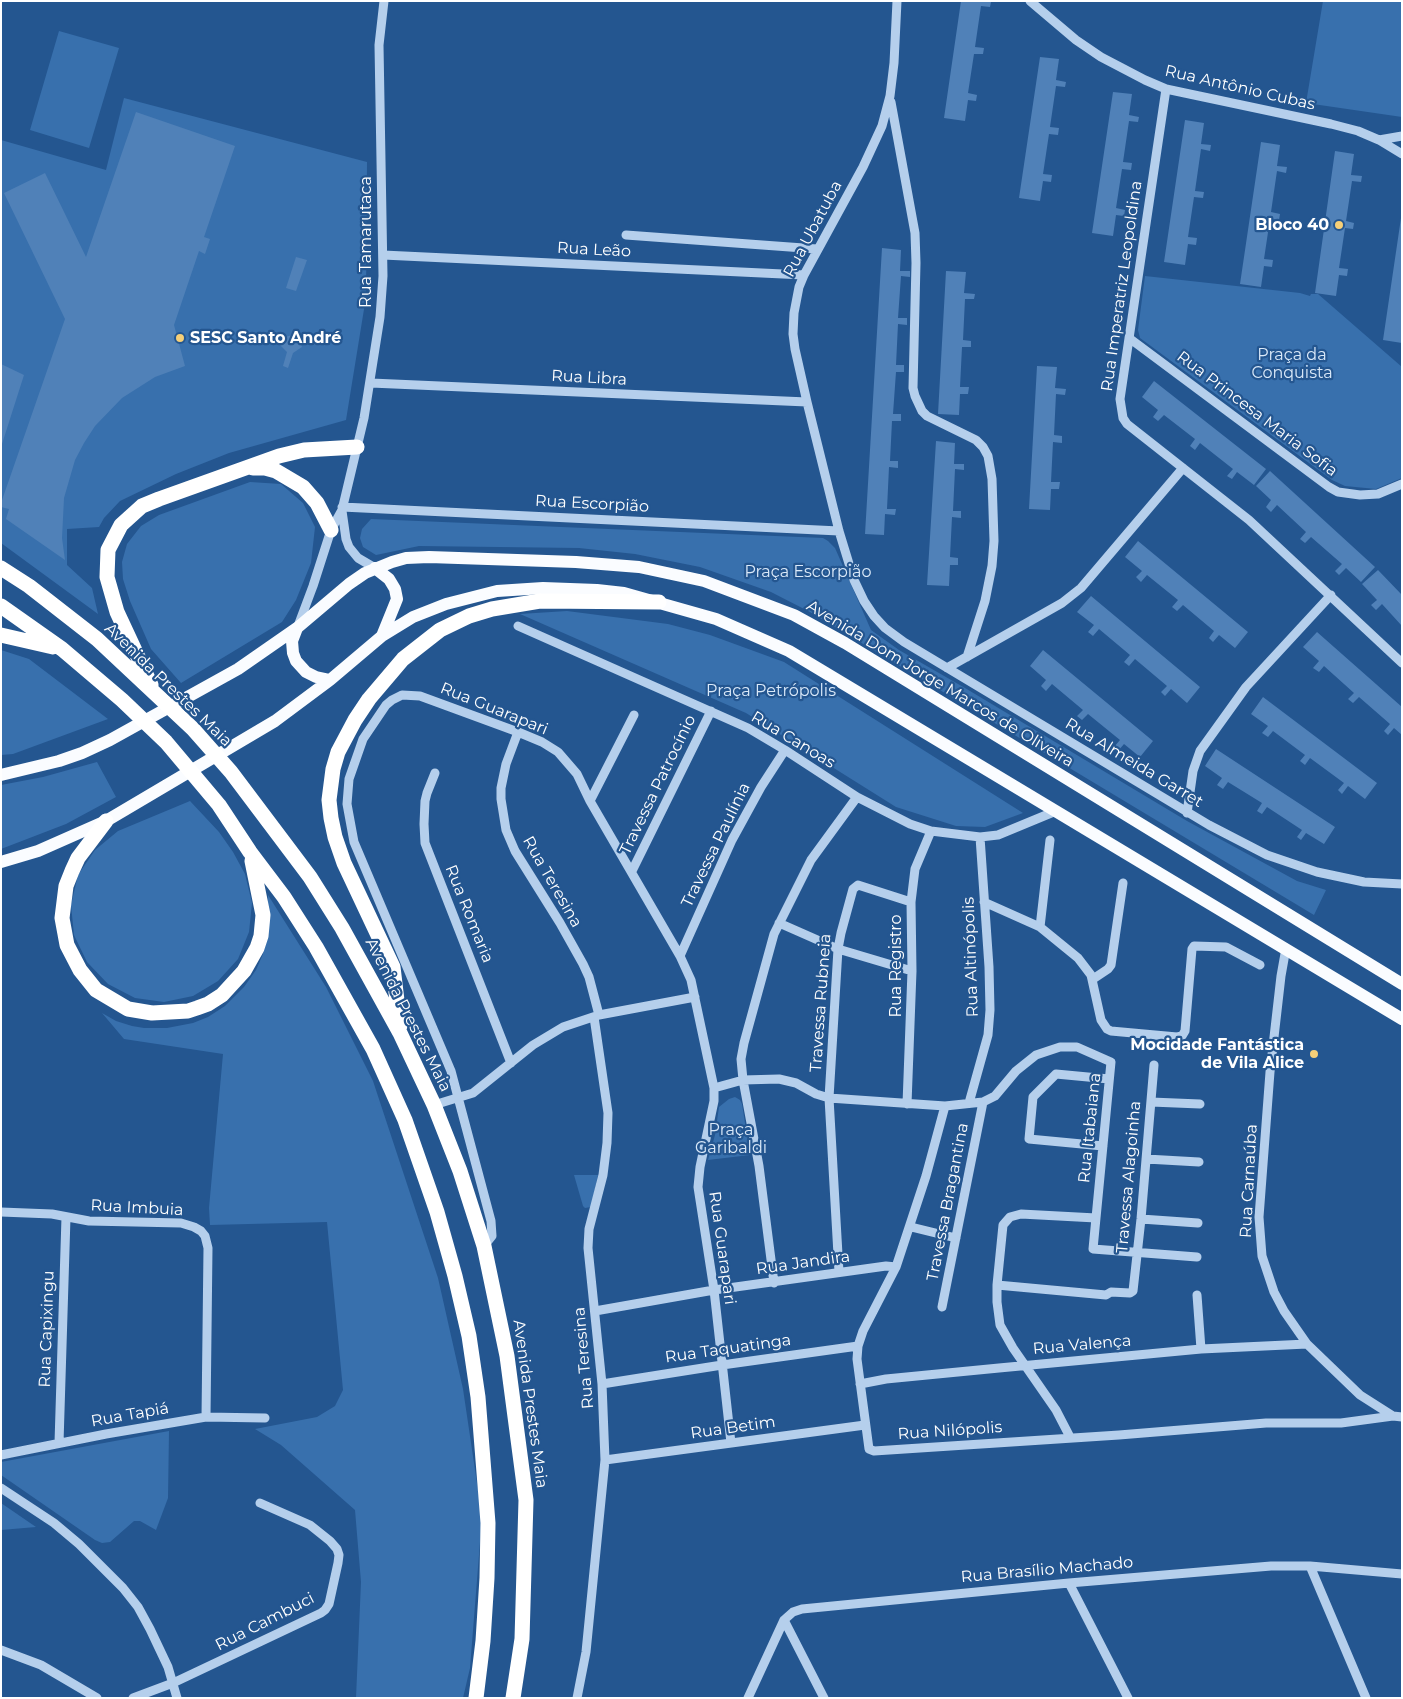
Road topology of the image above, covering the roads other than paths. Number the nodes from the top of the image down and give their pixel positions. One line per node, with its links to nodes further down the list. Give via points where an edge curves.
1 (384, 1): 11 (street, Rua Tamarutaca, via 379,45)
2 (897, 1): 5 (street, Rua Ubatuba)
3 (1030, 1): 4 (street, Rua Antônio Cubas, via 1101,57)
4 (1166, 89): 7 (street, Rua Antônio Cubas, via 1331,124); 13 (street, Rua Imperatriz Leopoldina)
5 (890, 96): 10 (street, Rua Ubatuba, via 874,146); 34 (street, via 915,233 915,396 927,416 984,447 992,479 994,541 991,573)
6 (1402, 136): 7 (street)
7 (1379, 140): 8 (street, Rua Antônio Cubas)
8 (1402, 154)
9 (626, 235): 10 (street)
10 (817, 249): 12 (street, Rua Ubatuba)
11 (383, 255): 12 (street, Rua Leão); 14 (street, Rua Tamarutaca, via 383,293)
12 (804, 275): 15 (street, Rua Ubatuba, via 795,306 793,334)
13 (1129, 338): 18 (street, Rua Imperatriz Leopoldina, via 1120,399 1124,418 1127,424); 19 (street, Rua Princesa Maria Sofia, via 1329,488 1360,495 1378,494)
14 (370, 383): 15 (street, Rua Libra); 16 (street, Rua Tamarutaca)
15 (807, 402): 22 (street, Rua Ubatuba)
16 (357, 447): 17 (highway, via 304,450); 20 (street, Rua Tamarutaca)
17 (247, 468): 21 (highway, via 271,470 295,481 317,503); 38 (highway, via 142,506 121,525 112,540 107,562 110,591)
18 (1183, 468): 25 (street, Rua Imperatriz Leopoldina, via 1248,520); 34 (street, via 1081,588 1062,603)
19 (1402, 484)
20 (342, 509): 21 (street, Rua Tamarutaca); 22 (street, Rua Escorpião); 24 (street, Rua Tamarutaca, via 349,547 358,558)
21 (331, 530): 30 (street, Rua Tamarutaca)
22 (840, 531): 28 (street, Rua Ubatuba, via 854,580)
23 (1, 568): 38 (highway, Avenida Prestes Maia, via 97,639)
24 (375, 568): 30 (main road, Avenida Dom Jorge Marcos de Oliveira, via 337,593); 32 (main road, via 389,580 397,599); 68 (main road, Avenida Dom Jorge Marcos de Oliveira, via 406,558 429,557 610,564 704,581 794,615 845,643)
25 (1331, 595): 35 (street, Rua Imperatriz Leopoldina); 48 (street, via 1246,688 1200,751 1193,771)
26 (659, 602): 32 (main road, via 624,593 574,588 515,589 446,604 413,616); 47 (main road, via 716,618 790,651); 72 (highway, via 540,601 469,616 440,630 403,660 369,699 351,726 333,770 329,800 331,818 344,863 393,967)
27 (1, 606): 33 (highway)
28 (874, 616): 36 (street, Rua Almeida Garret, via 904,642)
29 (518, 626): 39 (street, Rua Canoas)
30 (297, 628): 37 (main road, via 292,641 296,661 306,672); 44 (main road, Avenida Dom Jorge Marcos de Oliveira, via 238,669 110,740 36,768)
31 (1, 635): 33 (highway)
32 (382, 636): 37 (main road)
33 (62, 649): 53 (highway, via 166,742 219,805)
34 (967, 657): 36 (street)
35 (1402, 662)
36 (947, 668): 48 (street, Rua Almeida Garret)
37 (330, 680): 49 (main road, via 275,721)
38 (153, 690): 72 (highway, Avenida Prestes Maia, via 231,772 305,870 342,928)
39 (711, 711): 42 (street, Rua Canoas); 55 (street, Travessa Patrocínio)
40 (634, 715): 46 (street)
41 (518, 732): 46 (street, Rua Guarapari, via 558,752 576,774); 70 (street, Rua Teresina, via 501,788 506,830 515,851 583,964); 78 (street, Rua Guarapari, via 420,696 402,695 392,700 370,726 349,779 347,804 354,842 451,1071)
42 (785, 750): 45 (street, Rua Canoas); 64 (street, Travessa Paulínia, via 732,840)
43 (435, 773): 73 (street, Rua Romaria, via 425,801 425,843)
44 (1, 775)
45 (857, 798): 50 (street, Rua Canoas); 60 (street, via 811,860)
46 (590, 801): 55 (street, Rua Guarapari)
47 (1056, 811): 51 (street, Rua Canoas, via 998,835); 62 (main road)
48 (1187, 813): 57 (street, Rua Almeida Garret, via 1291,864 1343,878)
49 (106, 821): 53 (highway, via 78,858 66,886 62,918 66,945 96,990 138,1012 188,1011 208,1004 222,995 244,971 261,936 263,914); 54 (main road, via 38,851)
50 (931, 831): 51 (street, Rua Canoas); 58 (street, Rua Registro, via 915,869)
51 (980, 837): 59 (street, Rua Altinópolis)
52 (1050, 840): 61 (street)
53 (250, 852): 135 (highway, via 316,947 373,1049 405,1120 455,1276 469,1336 478,1397 488,1523 483,1641)
54 (1, 862)
55 (632, 871): 64 (street, Rua Guarapari)
56 (1123, 884): 67 (street, via 1111,965)
57 (1402, 884)
58 (911, 902): 63 (street, Travessa Rubneia, via 858,885 853,889); 66 (street, Rua Registro)
59 (984, 902): 61 (street); 82 (street, Rua Altinópolis, via 990,1016 988,1036)
60 (779, 923): 63 (street); 76 (street, via 744,1043 741,1059)
61 (1040, 927): 67 (street, via 1078,958)
62 (1286, 948): 71 (main road); 108 (street, Rua Carnaúba, via 1270,1072 1260,1237 1262,1256 1274,1292)
63 (838, 949): 66 (street); 79 (street, Travessa Rubneia)
64 (680, 956): 69 (street, Rua Guarapari)
65 (1260, 965): 67 (street, via 1226,948 1194,946 1185,1031 1178,1037 1107,1029 1101,1020)
66 (912, 971): 83 (street, Rua Registro)
67 (1093, 979)
68 (1402, 984)
69 (695, 997): 70 (street); 77 (street, Rua Guarapari)
70 (596, 1016): 73 (street, via 563,1027); 107 (street, Rua Teresina, via 608,1113 603,1175 588,1239)
71 (1402, 1019)
72 (400, 1033): 85 (highway, Avenida Prestes Maia)
73 (511, 1062): 78 (street, via 473,1093)
74 (1154, 1065): 81 (street, Travessa Alagoinha)
75 (1110, 1078): 80 (street, Rua Itabaiana, via 1111,1062 1077,1047 1060,1046 1029,1059 995,1096); 87 (street, Rua Itabaiana); 87 (street, via 1056,1074 1033,1097 1029,1139)
76 (743, 1080): 77 (street); 79 (street, via 786,1080); 102 (street, via 759,1166)
77 (714, 1088): 104 (street, Rua Guarapari, via 698,1187)
78 (458, 1098): 85 (street); 97 (street, Rua Guarapari, via 491,1221 492,1236)
79 (829, 1098): 83 (street); 101 (street, Travessa Rubneia)
80 (983, 1102): 82 (street); 96 (street, Travessa Bragantina)
81 (1151, 1102): 84 (street); 88 (street, Travessa Alagoinha)
82 (969, 1103): 86 (street)
83 (907, 1104): 86 (street)
84 (1200, 1104)
85 (434, 1105): 97 (highway, Avenida Prestes Maia)
86 (945, 1106): 95 (street, Rua Nilópolis)
87 (1103, 1146): 92 (street, Rua Itabaiana)
88 (1146, 1159): 89 (street); 93 (street, Travessa Alagoinha)
89 (1199, 1162)
90 (1, 1212): 91 (street, Rua Imbuia)
91 (66, 1217): 115 (street, Rua Imbuia, via 89,1221 181,1223 194,1227 205,1236 208,1248); 120 (street, Rua Capixingu)
92 (1096, 1218): 98 (street, Rua Itabaiana, via 1093,1249); 103 (street, via 1021,1214 1010,1217 1003,1225)
93 (1141, 1219): 94 (street); 98 (street, Travessa Alagoinha)
94 (1198, 1224)
95 (911, 1227): 96 (street); 100 (street, Rua Nilópolis)
96 (956, 1238): 106 (street, Travessa Bragantina)
97 (484, 1246): 136 (highway, Avenida Prestes Maia, via 508,1356 526,1500 522,1639)
98 (1138, 1252): 99 (street, Rua Itabaiana); 103 (street, Travessa Alagoinha, via 1133,1291 1130,1293 1111,1292 1106,1295)
99 (1197, 1257)
100 (896, 1267): 101 (street, Rua Jandira); 109 (street, Rua Nilópolis)
101 (839, 1272): 102 (street, Rua Jandira)
102 (774, 1282): 104 (street, Rua Jandira)
103 (997, 1285): 112 (street, via 1000,1325)
104 (714, 1290): 107 (street, Rua Jandira); 111 (street, Rua Guarapari)
105 (1197, 1295): 110 (street)
106 (942, 1307)
107 (595, 1311): 113 (street, Rua Teresina)
108 (1307, 1344): 110 (street, Rua Valença); 116 (street, Rua Carnaúba, via 1360,1395)
109 (858, 1346): 111 (street, Rua Taquatinga); 114 (street, Rua Nilópolis)
110 (1201, 1349): 112 (street, Rua Valença)
111 (722, 1364): 113 (street, Rua Taquatinga); 121 (street, Rua Guarapari)
112 (1024, 1366): 114 (street, Rua Valença); 119 (street, via 1056,1410)
113 (602, 1384): 123 (street, Rua Teresina)
114 (860, 1384): 118 (street, Rua Nilópolis)
115 (206, 1417): 117 (street, Rua Tapiá); 120 (street, Rua Tapiá)
116 (1397, 1417): 119 (street, Rua Nilópolis)
117 (265, 1418)
118 (866, 1425): 119 (street, Rua Nilópolis, via 868,1446 874,1451); 121 (street, Rua Betim)
119 (1070, 1437)
120 (59, 1443): 122 (street, Rua Tapiá)
121 (731, 1444): 123 (street, Rua Betim)
122 (1, 1455)
123 (606, 1460): 137 (street, Rua Teresina, via 586,1652)
124 (1, 1488): 131 (street, via 54,1523 123,1588 138,1607)
125 (260, 1503): 131 (street, Rua Cambuci, via 310,1525 336,1549 338,1563 329,1604 322,1613)
126 (1310, 1566): 127 (street, Rua Brasílio Machado); 128 (street, Rua Brasílio Machado, via 1259,1567); 141 (street)
127 (1402, 1574)
128 (1069, 1583): 129 (street, Rua Brasílio Machado, via 802,1609); 140 (street)
129 (784, 1620): 138 (street); 139 (street)
130 (1, 1650): 132 (street, via 41,1665)
131 (174, 1683): 133 (street, Rua Cambuci); 134 (street)
132 (97, 1698)
133 (132, 1698)
134 (177, 1698)
135 (476, 1698)
136 (513, 1698)
137 (577, 1698)
138 (748, 1698)
139 (824, 1698)
140 (1128, 1698)
141 (1366, 1698)

